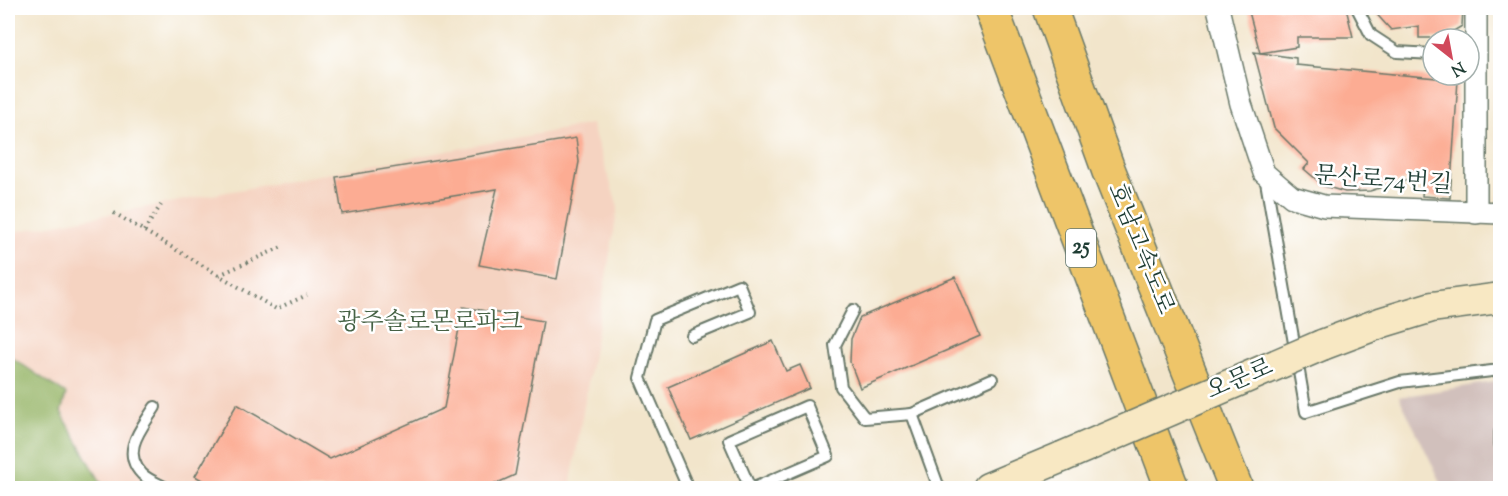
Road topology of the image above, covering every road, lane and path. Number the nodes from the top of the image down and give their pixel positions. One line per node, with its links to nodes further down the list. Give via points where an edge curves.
1 (991, 8): 33 (highway, 25)
2 (1050, 8): 27 (highway, 호남고속도로 / 25, via 1108,169)
3 (1218, 8): 9 (street, via 1241,104)
4 (1357, 8): 7 (lane, via 1371,35 1397,52)
5 (1476, 8): 6 (street)
6 (1474, 27)
7 (1421, 53)
8 (1473, 87): 12 (street)
9 (1264, 173): 12 (street, 문산로74번길, via 1292,197 1324,207); 21 (lane, via 1306,412 1400,382)
10 (161, 205): 14 (path)
11 (114, 213): 14 (path)
12 (1476, 213): 13 (street, 문산로74번길)
13 (1500, 213)
14 (144, 231): 16 (path)
15 (284, 246): 16 (path)
16 (218, 275): 17 (path, via 276,309)
17 (307, 295)
18 (1500, 298): 32 (main road, 오문로, bridge, via 1431,307 1383,322)
19 (854, 310): 24 (lane, via 835,345 841,387 865,418)
20 (692, 336): 29 (lane, via 750,312 739,285 655,320 640,378)
21 (1500, 370)
22 (992, 379): 24 (lane)
23 (155, 407): 28 (lane, via 132,443 132,453 143,474)
24 (912, 414): 31 (lane)
25 (1500, 432): 26 (lane)
26 (1500, 444)
27 (1234, 482)
28 (166, 489)
29 (688, 489)
30 (752, 489): 30 (lane, via 729,440 807,406 828,456)
31 (939, 489)
32 (988, 489)
33 (1172, 489)

